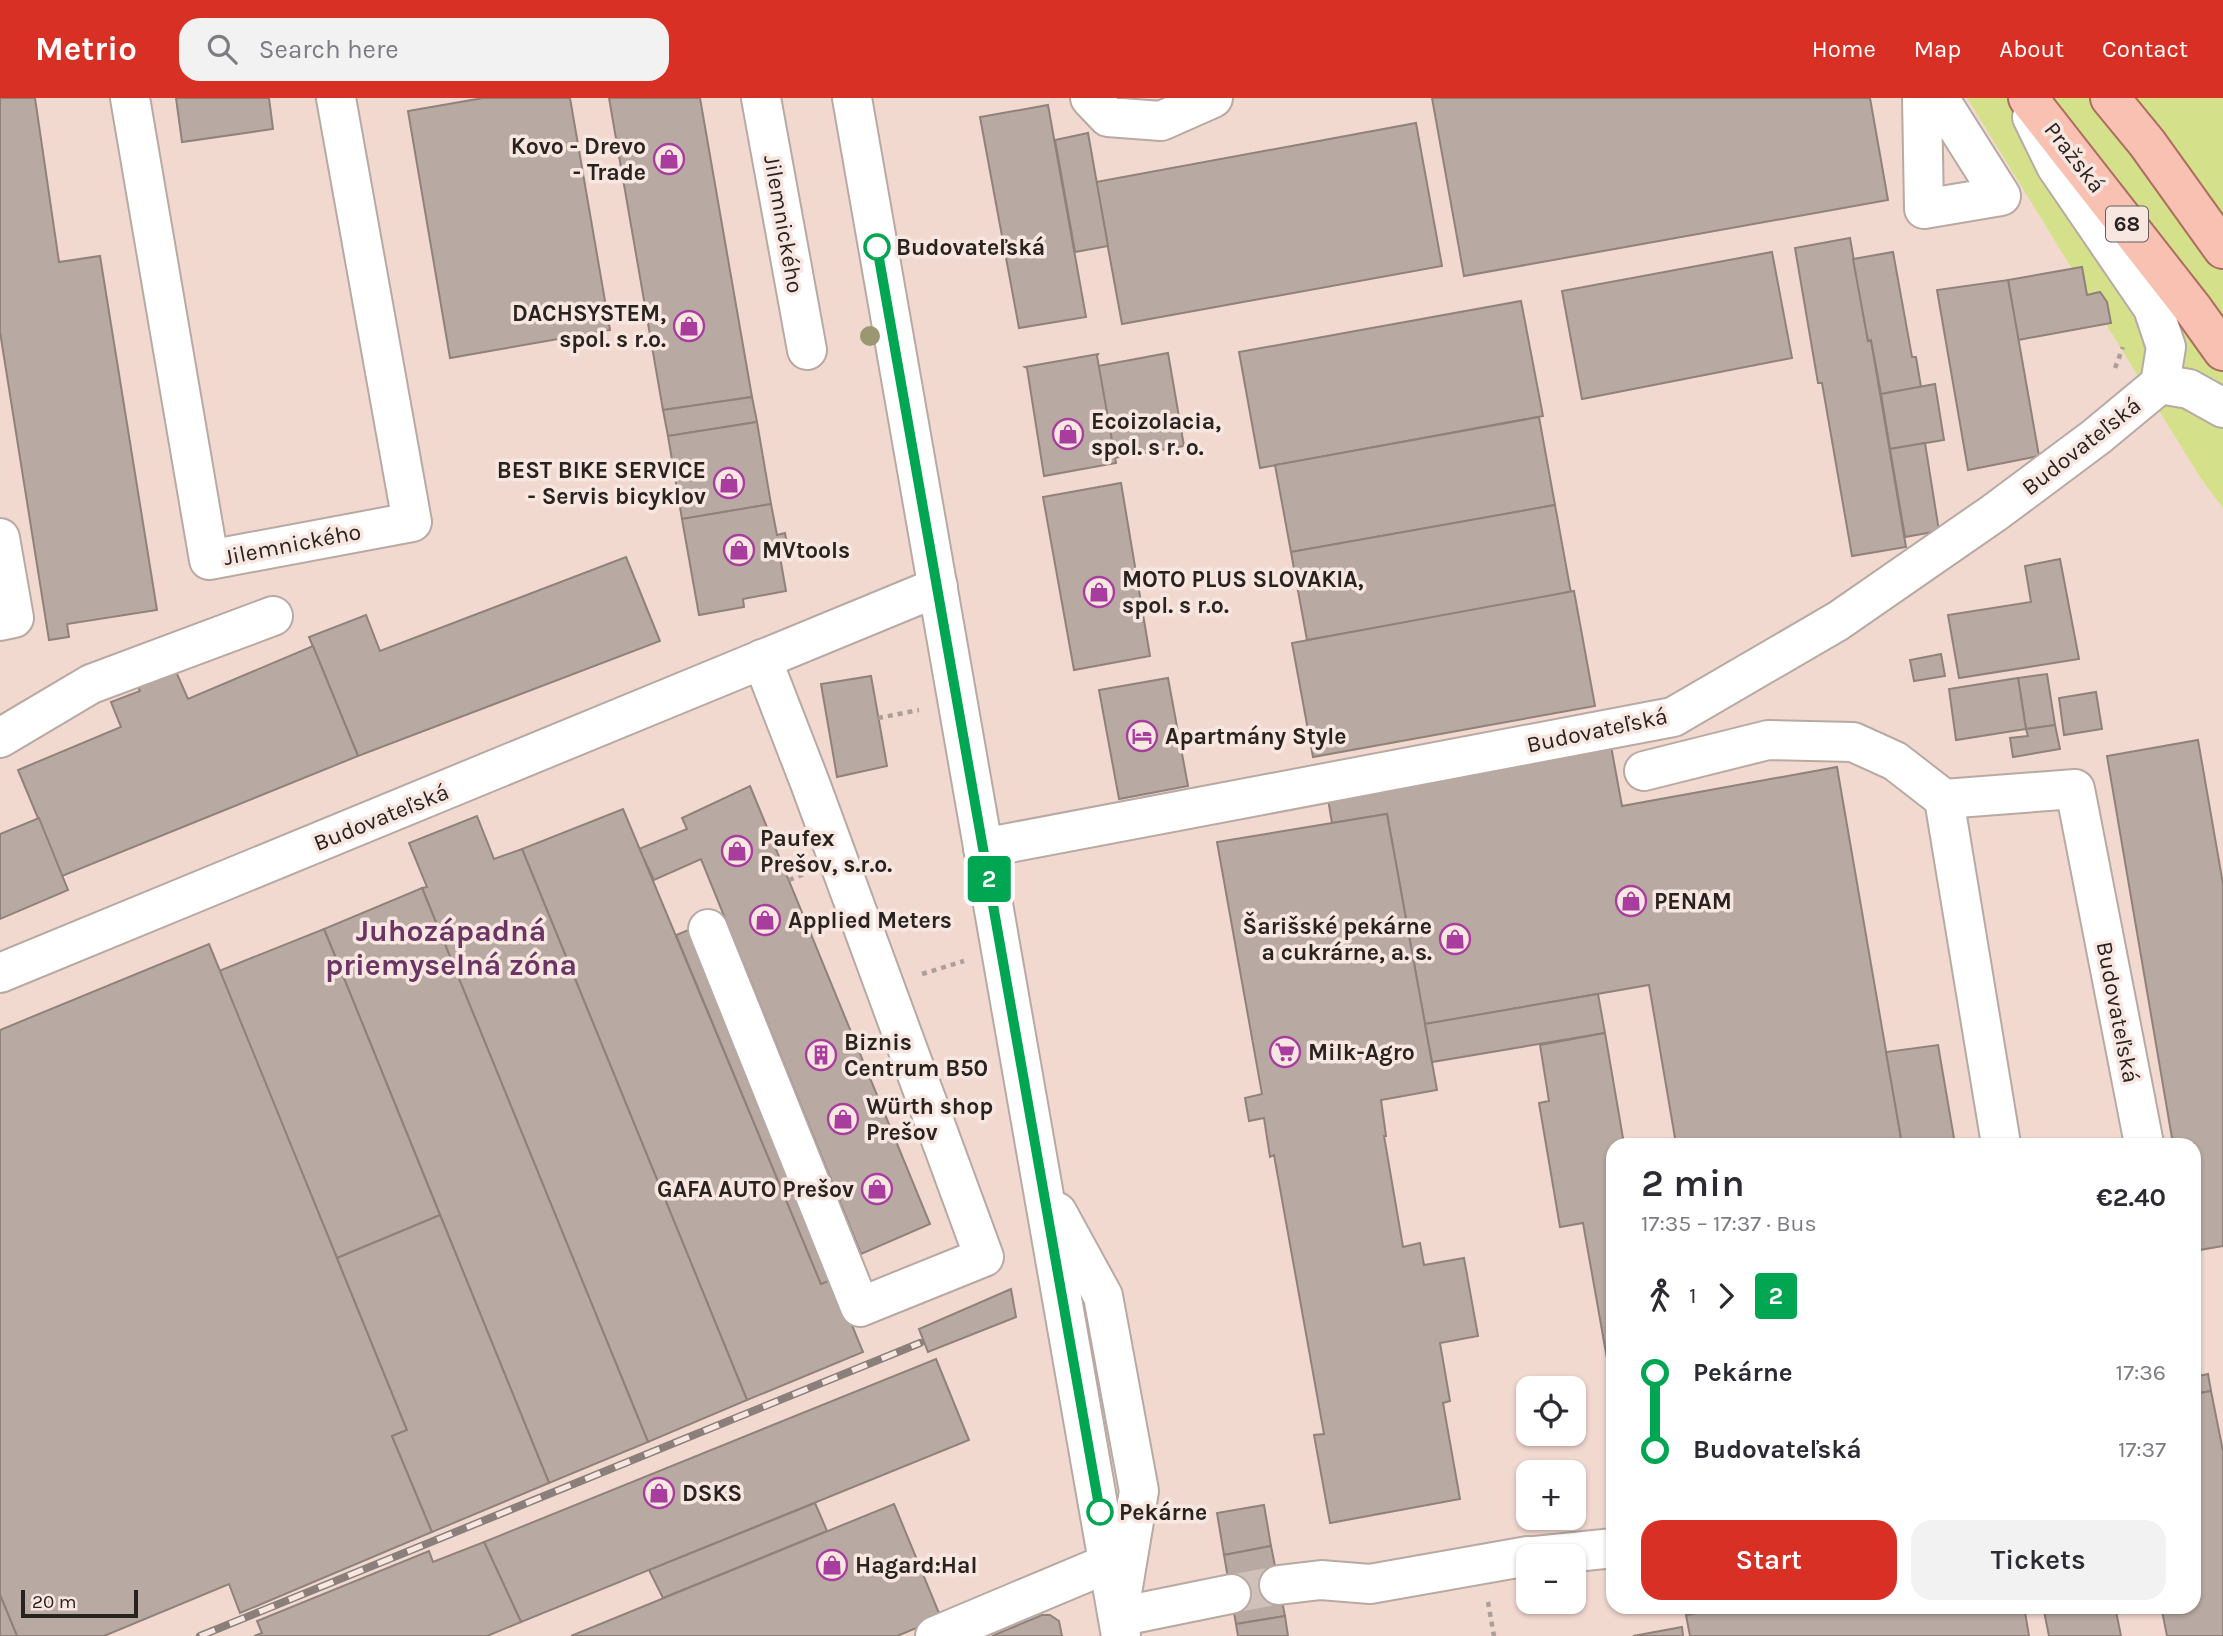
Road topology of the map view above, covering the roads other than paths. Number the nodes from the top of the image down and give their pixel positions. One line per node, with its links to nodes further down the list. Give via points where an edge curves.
1 (130, 98): 2 (street, Jilemnického, via 209,559 412,522)
2 (336, 98)
3 (761, 98): 13 (street, Jilemnického)
4 (852, 98): 18 (street)
5 (1090, 98): 6 (street, via 1108,117 1161,121)
6 (1213, 98)
7 (1922, 98): 8 (street, via 1924,209 2001,196)
8 (1939, 98)
9 (2023, 98): 15 (street, via 2056,166 2153,308 2166,347)
10 (2028, 98): 14 (main road, Pražská / 68)
11 (2110, 98): 12 (main road)
12 (2223, 249)
13 (807, 350)
14 (2223, 351)
15 (2160, 384): 16 (street, via 2189,389); 25 (street, Budovateľská, via 1994,513 1838,621 1673,717)
16 (2223, 408)
17 (0, 538): 20 (street, via 13,618)
18 (938, 587): 21 (street, Budovateľská); 25 (street)
19 (273, 616): 22 (street, via 91,684)
20 (0, 621)
21 (762, 659): 26 (street, via 984,1257 860,1307); 27 (street, Budovateľská)
22 (0, 738)
23 (1644, 771): 24 (street, via 1768,740 1853,742 1895,761)
24 (1944, 799): 28 (street); 29 (street, Budovateľská, via 2075,789)
25 (984, 848): 30 (street)
26 (708, 929)
27 (0, 974)
28 (2000, 1138)
29 (2143, 1138)
30 (1043, 1186): 34 (street); 37 (street, via 1103,1296 1139,1491)
31 (1606, 1549): 32 (street)
32 (1586, 1551)
33 (1516, 1558): 35 (street, via 1370,1584 1321,1580)
34 (1109, 1563): 37 (street); 38 (street)
35 (1279, 1585)
36 (1231, 1594): 37 (street)
37 (1119, 1626)
38 (935, 1636)

